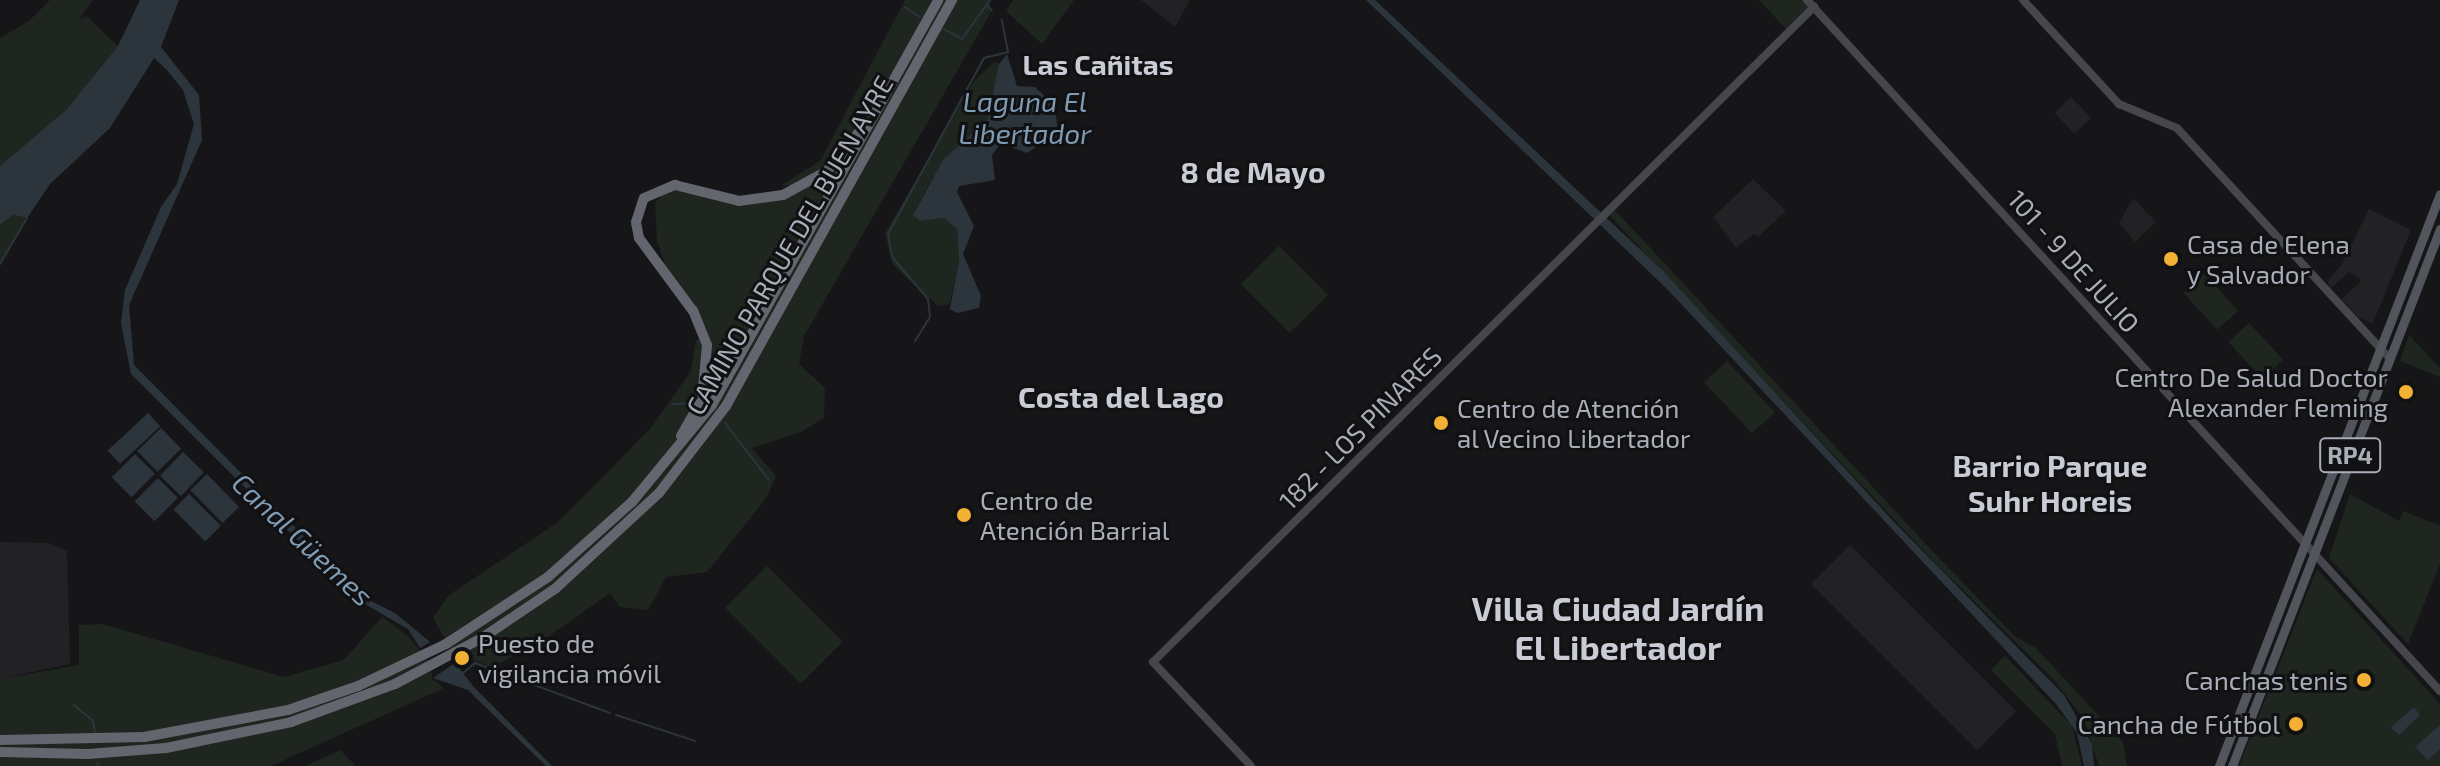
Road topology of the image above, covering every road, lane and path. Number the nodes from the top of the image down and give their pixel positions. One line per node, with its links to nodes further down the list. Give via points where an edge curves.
1 (938, 0): 5 (highway, CAMINO PARQUE DEL BUEN AYRE)
2 (952, 0): 13 (highway, CAMINO PARQUE DEL BUEN AYRE, via 764,343 693,450 659,493 584,565 528,608)
3 (2023, 0): 8 (street, via 2119,104 2177,128)
4 (1811, 4): 11 (street, 101 - 9 DE JULIO); 18 (street, 182 - LOS PINARES, via 1153,662)
5 (884, 100): 10 (highway, CAMINO PARQUE DEL BUEN AYRE, via 728,379); 10 (highway, via 836,162 789,193 739,201 675,185 644,198 636,222 639,238 697,318 708,367 697,410)
6 (2440, 194): 8 (main road, RP4)
7 (2440, 229): 9 (main road, RP4)
8 (2378, 343): 9 (street); 11 (main road, RP4)
9 (2388, 357): 12 (main road, RP4)
10 (632, 502): 13 (highway, CAMINO PARQUE DEL BUEN AYRE, via 548,577)
11 (2304, 541): 12 (street, 101 - 9 DE JULIO); 19 (main road, RP4)
12 (2314, 553): 15 (street, 101 - 9 DE JULIO); 20 (main road, RP4)
13 (450, 648): 14 (highway, CAMINO PARQUE DEL BUEN AYRE)
14 (427, 660): 16 (highway, CAMINO PARQUE DEL BUEN AYRE, via 337,693 217,727 98,741); 17 (highway, CAMINO PARQUE DEL BUEN AYRE, via 343,705 214,741 104,753)
15 (2440, 691)
16 (0, 740)
17 (0, 752)
18 (1251, 766)
19 (2219, 766)
20 (2232, 766)

